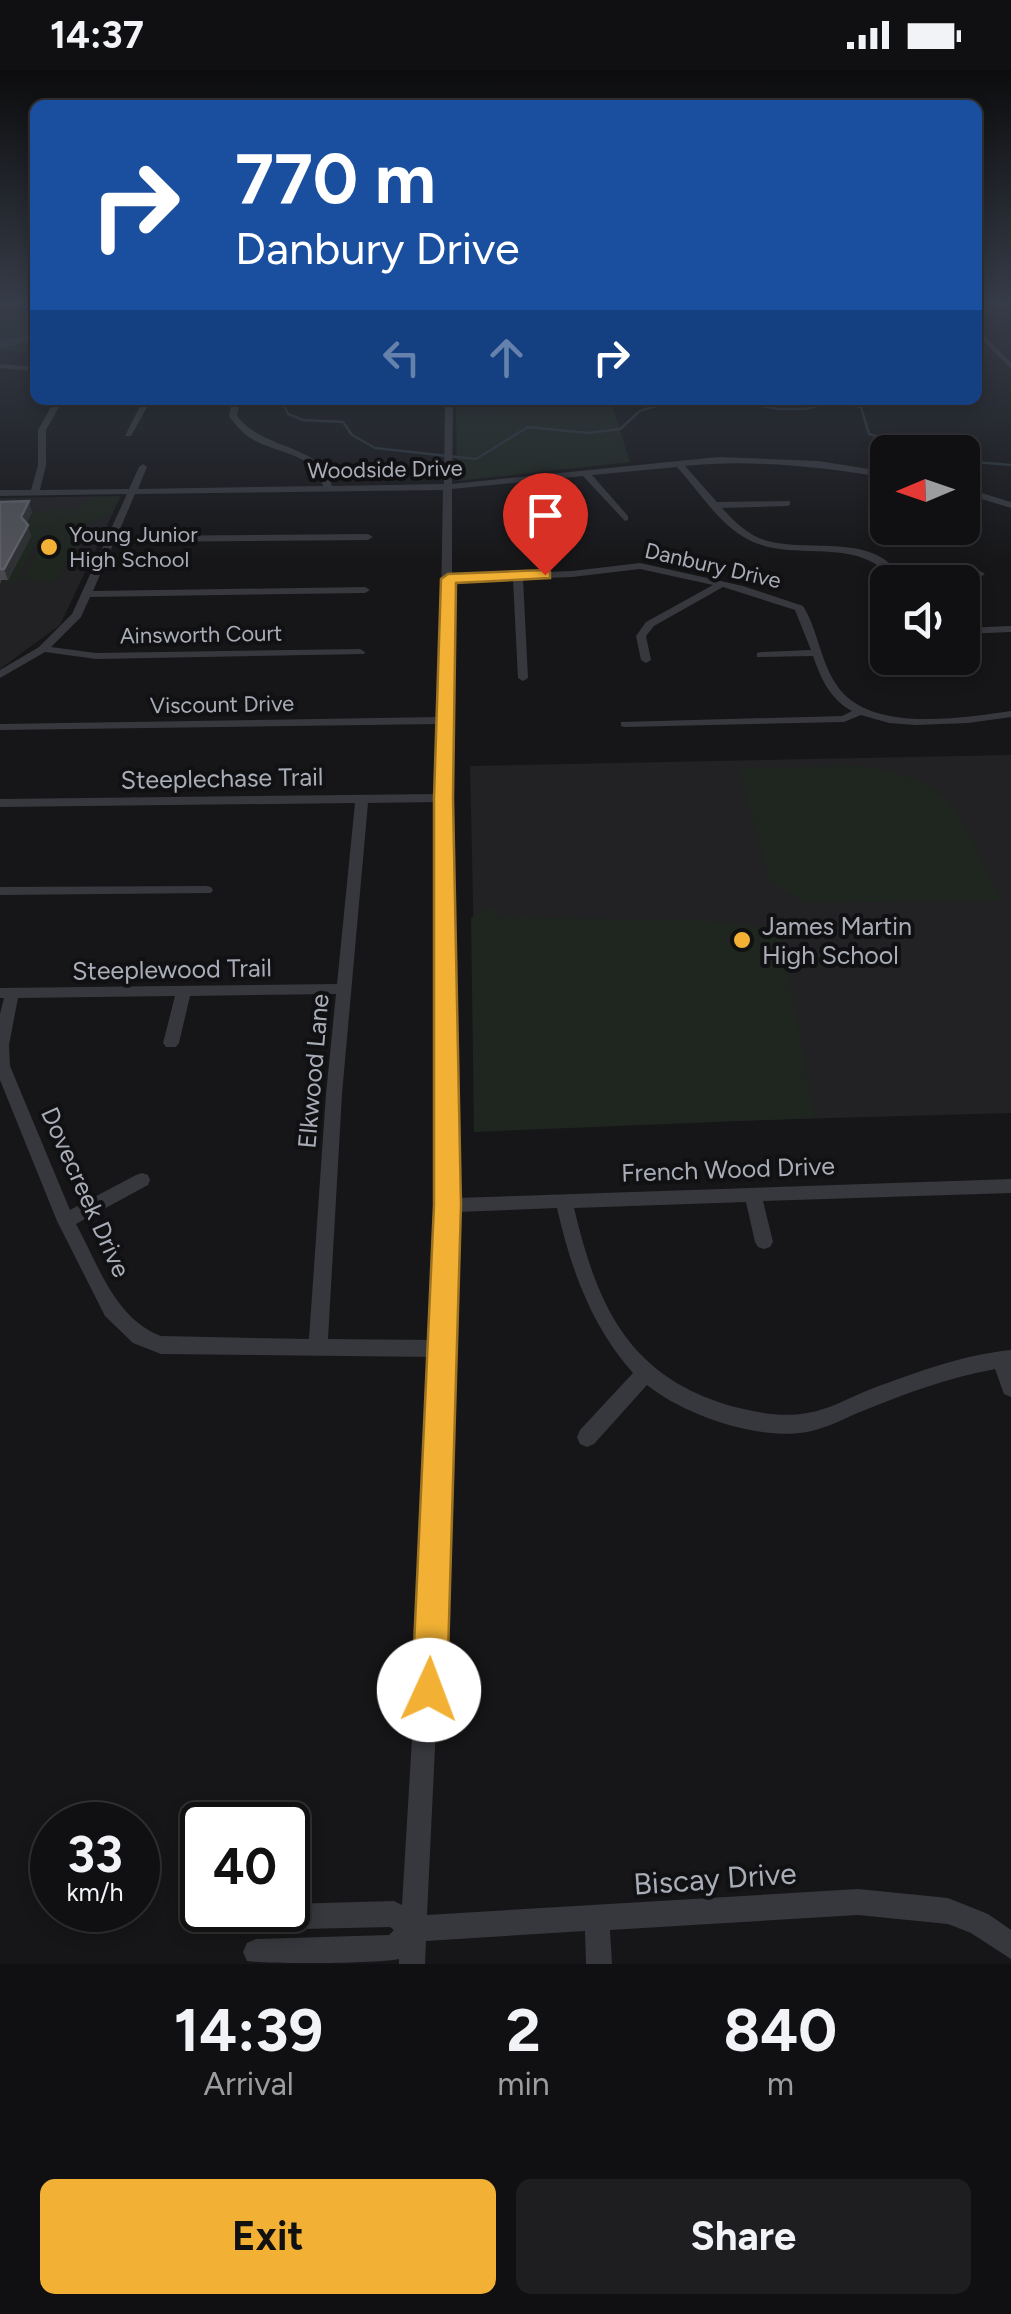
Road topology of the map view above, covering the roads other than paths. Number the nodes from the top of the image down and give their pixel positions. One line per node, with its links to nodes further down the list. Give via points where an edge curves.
1 (55, 405): 15 (street, via 42,430)
2 (144, 405): 7 (street)
3 (235, 405): 13 (street, via 233,416 248,436 317,463)
4 (449, 405): 6 (street)
5 (465, 415): 6 (street)
6 (449, 416): 12 (street)
7 (128, 434)
8 (678, 463): 10 (street, Woodside Drive); 11 (street, Woodside Drive, via 782,462); 19 (street)
9 (144, 467): 14 (street)
10 (584, 472): 12 (street, Woodside Drive); 21 (street)
11 (870, 474)
12 (448, 487): 13 (street, Woodside Drive); 26 (street)
13 (328, 488): 14 (street, Woodside Drive)
14 (132, 491): 15 (street, Woodside Drive); 23 (street)
15 (34, 492): 16 (street, Woodside Drive)
16 (0, 493)
17 (980, 496): 20 (street)
18 (787, 503): 19 (street)
19 (717, 504): 24 (street, via 758,541 861,554)
20 (1011, 505)
21 (625, 518)
22 (368, 537): 23 (street)
23 (110, 540): 29 (street)
24 (886, 565)
25 (518, 576): 26 (street, Danbury Drive); 27 (street, Danbury Drive, via 640,566); 38 (street)
26 (448, 579): 41 (street)
27 (722, 584): 34 (street, Danbury Drive, via 800,608); 36 (street, via 650,624 641,636)
28 (365, 590): 29 (street)
29 (88, 594): 32 (street, via 69,626)
30 (1011, 629): 31 (street)
31 (980, 630)
32 (44, 649): 33 (street, Ainsworth Court, via 96,656); 37 (street)
33 (360, 652)
34 (818, 653): 35 (street); 39 (street, Danbury Drive, via 833,690)
35 (760, 655)
36 (646, 660)
37 (0, 675)
38 (523, 678)
39 (861, 711): 40 (street, via 910,722); 42 (street, via 844,719)
40 (1011, 714)
41 (445, 720): 43 (street, Viscount Drive); 44 (street)
42 (625, 724)
43 (0, 727)
44 (444, 798): 45 (street, Steeplechase Trail); 57 (street)
45 (362, 799): 46 (street, Steeplechase Trail); 49 (street, Elkwood Lane)
46 (0, 803)
47 (0, 890): 48 (street)
48 (206, 890)
49 (345, 989): 50 (street, Steeplewood Trail); 60 (street, Elkwood Lane)
50 (184, 992): 51 (street, Steeplewood Trail); 52 (street)
51 (6, 993): 58 (street, Dovecreek Drive, via 2,1066)
52 (171, 1043)
53 (142, 1180): 58 (street)
54 (1011, 1186): 55 (street, French Wood Drive)
55 (753, 1193): 56 (street, French Wood Drive); 59 (street)
56 (564, 1200): 57 (street, French Wood Drive); 63 (street, via 591,1301)
57 (448, 1205): 61 (street)
58 (66, 1221): 60 (street, Dovecreek Drive, via 112,1310 140,1338 194,1347)
59 (764, 1242)
60 (318, 1348): 61 (street, Dovecreek Drive)
61 (444, 1349): 68 (street)
62 (1006, 1360): 63 (street, via 922,1379 807,1423 768,1423 700,1408); 64 (street)
63 (646, 1372): 65 (street)
64 (1011, 1388)
65 (587, 1437)
66 (310, 1916): 68 (street, Biscay Drive, via 394,1914)
67 (597, 1920): 68 (street, Biscay Drive); 69 (street, Biscay Drive, via 858,1902 948,1911); 72 (street)
68 (414, 1929): 70 (street, Biscay Drive, via 396,1948); 71 (street)
69 (1011, 1946)
70 (256, 1952)
71 (412, 1964)
72 (599, 1964)

